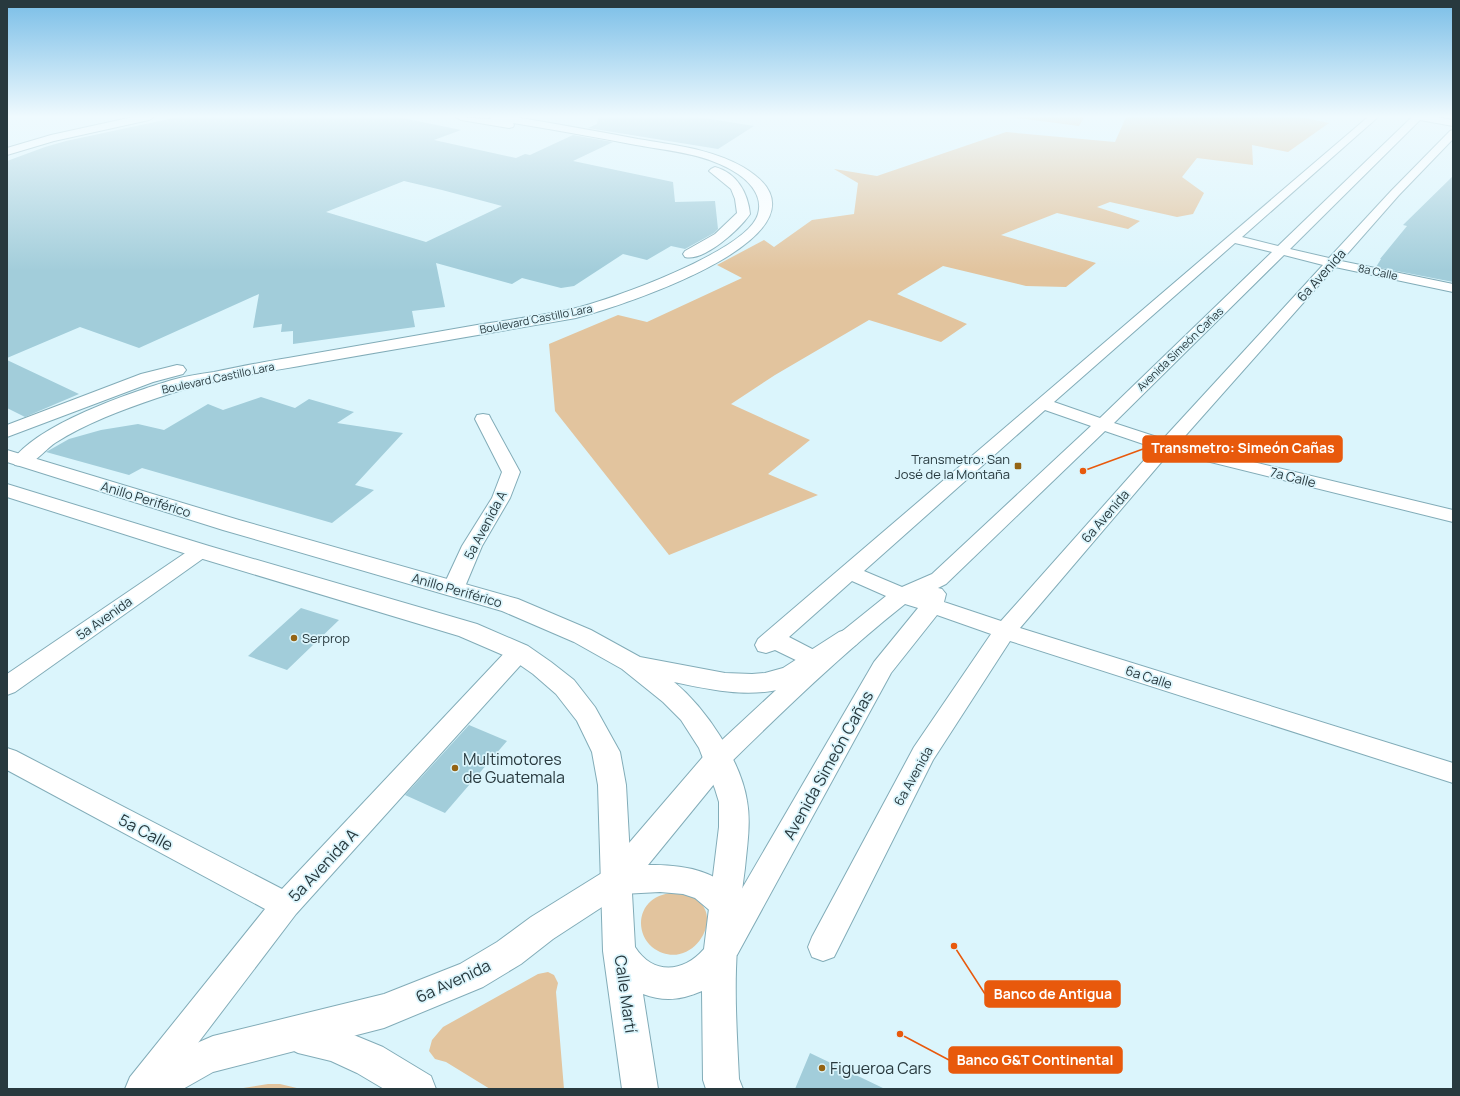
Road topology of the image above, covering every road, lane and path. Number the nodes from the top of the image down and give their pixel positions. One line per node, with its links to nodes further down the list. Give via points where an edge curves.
1 (711, 168): 6 (main road, Boulevard Castillo Lara, via 726,176 738,188 743,200 744,214)
2 (736, 168): 7 (main road, Boulevard Castillo Lara, via 763,192 764,216)
3 (1315, 168): 8 (street)
4 (1365, 168): 9 (street, Avenida Simeón Cañas)
5 (1419, 168): 10 (street, 6a Avenida)
6 (736, 223): 7 (main road); 12 (main road, Boulevard Castillo Lara, via 707,246)
7 (758, 225): 12 (main road, Boulevard Castillo Lara, via 748,237 698,267 635,294)
8 (1234, 239): 9 (street, 8a Calle); 13 (street)
9 (1281, 250): 10 (street, 8a Calle); 15 (street, Avenida Simeón Cañas)
10 (1333, 263): 11 (street, 8a Calle); 17 (street, 6a Avenida)
11 (1453, 288)
12 (573, 307): 16 (main road, Boulevard Castillo Lara, via 503,314 222,361 147,378); 18 (main road, Boulevard Castillo Lara, via 178,384 67,427)
13 (1042, 404): 15 (street, 7a Calle); 22 (street)
14 (483, 419): 24 (street, 5a Avenida A, via 511,472 501,498 472,546)
15 (1103, 424): 17 (street, 7a Calle); 23 (street, Avenida Simeón Cañas)
16 (7, 431)
17 (1166, 446): 20 (street, 7a Calle); 27 (street, 6a Avenida)
18 (15, 459): 24 (main road, Anillo Periférico)
19 (7, 490): 21 (main road)
20 (1453, 516)
21 (201, 551): 29 (main road, via 468,630); 32 (street, 5a Avenida)
22 (848, 572): 25 (street, 6a Calle); 30 (street, via 769,642)
23 (940, 579): 25 (street, Avenida Simeón Cañas); 26 (street, Avenida Simeón Cañas)
24 (454, 589): 31 (main road, Anillo Periférico, via 534,614 604,648)
25 (902, 595): 26 (street, 6a Calle); 28 (street, Avenida Simeón Cañas)
26 (932, 606): 27 (street, 6a Calle); 41 (street, Avenida Simeón Cañas, via 882,668)
27 (1005, 631): 35 (street, 6a Calle); 39 (street, 6a Avenida, via 923,754)
28 (848, 638): 30 (main road); 34 (street, Avenida Simeón Cañas)
29 (519, 652): 36 (main road, via 564,687 586,714 606,752 612,785); 38 (street, 5a Avenida A)
30 (815, 660): 31 (main road, via 783,678 745,684 718,682)
31 (630, 664): 34 (main road, Anillo Periférico, via 677,699 701,728)
32 (7, 686)
33 (7, 758): 38 (street, 5a Calle)
34 (718, 759): 36 (main road, 6a Avenida); 37 (main road, Anillo Periférico, via 728,785 734,816)
35 (1453, 773)
36 (616, 890): 37 (main road, 6a Avenida, via 643,878 688,882 702,886); 40 (main road, Calle Martí); 42 (main road, 6a Avenida, via 542,928 509,953 471,976 384,1011)
37 (725, 904): 41 (main road)
38 (286, 905): 43 (street, 5a Avenida A)
39 (823, 947)
40 (619, 951): 41 (main road, via 626,964 640,977 658,983 672,984 685,982 701,974); 46 (main road, Calle Martí)
41 (720, 956): 47 (main road, via 721,1080)
42 (294, 1034): 44 (main road, 6a Avenida, via 240,1046 199,1059); 45 (main road, 6a Avenida, via 332,1044 370,1060)
43 (142, 1089)
44 (152, 1089)
45 (418, 1089)
46 (640, 1089)
47 (725, 1089)

